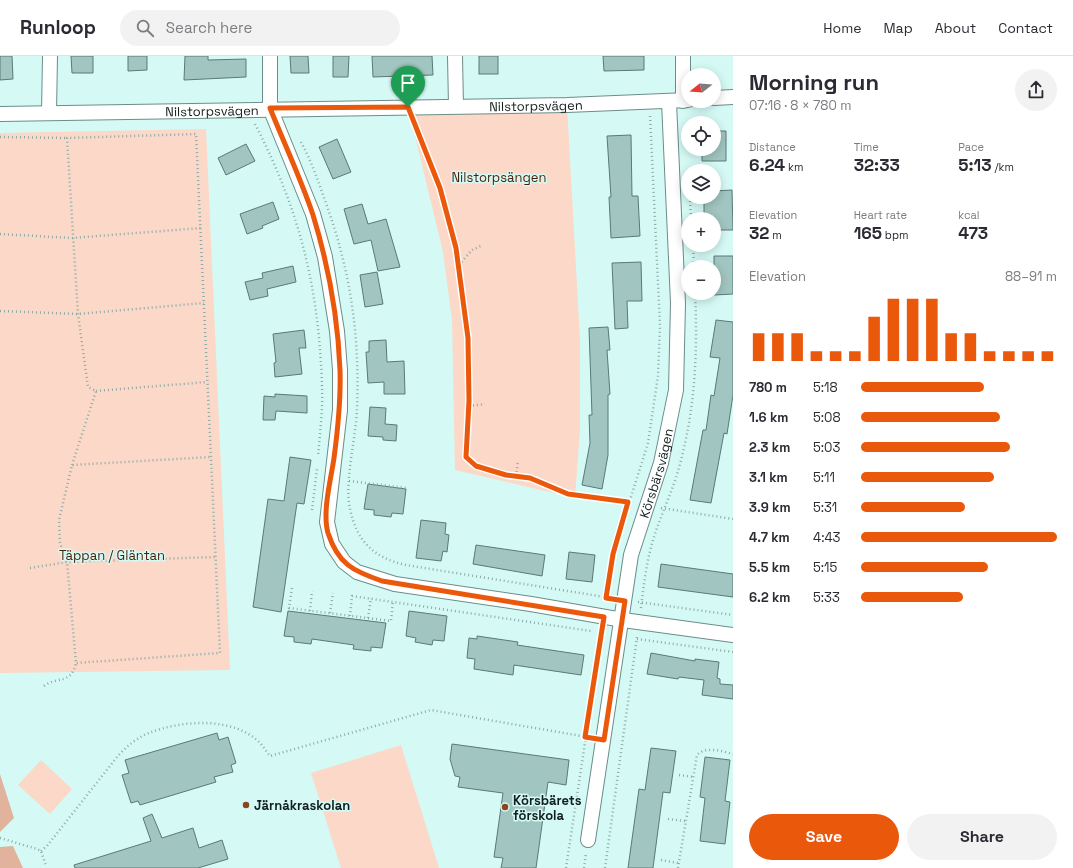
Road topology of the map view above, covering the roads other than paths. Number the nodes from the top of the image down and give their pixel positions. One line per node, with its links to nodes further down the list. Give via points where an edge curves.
1 (50, 56): 12 (street)
2 (270, 56): 11 (street)
3 (455, 56): 10 (street)
4 (683, 56): 5 (street)
5 (684, 68)
6 (733, 97): 7 (street)
7 (721, 98)
8 (681, 101): 9 (street, Nilstorpsvägen)
9 (669, 102): 10 (street, Nilstorpsvägen); 14 (street, Körsbärsvägen, via 678,303 676,390 661,463 631,555)
10 (456, 106): 11 (street, Nilstorpsvägen)
11 (270, 108): 12 (street, Nilstorpsvägen); 14 (street, via 312,214 325,257 337,330 340,410 326,517 328,531 338,554 352,569 382,581)
12 (49, 112): 13 (street, Nilstorpsvägen)
13 (0, 114)
14 (623, 620): 15 (street); 16 (street, Körsbärsvägen)
15 (733, 635)
16 (588, 840)

